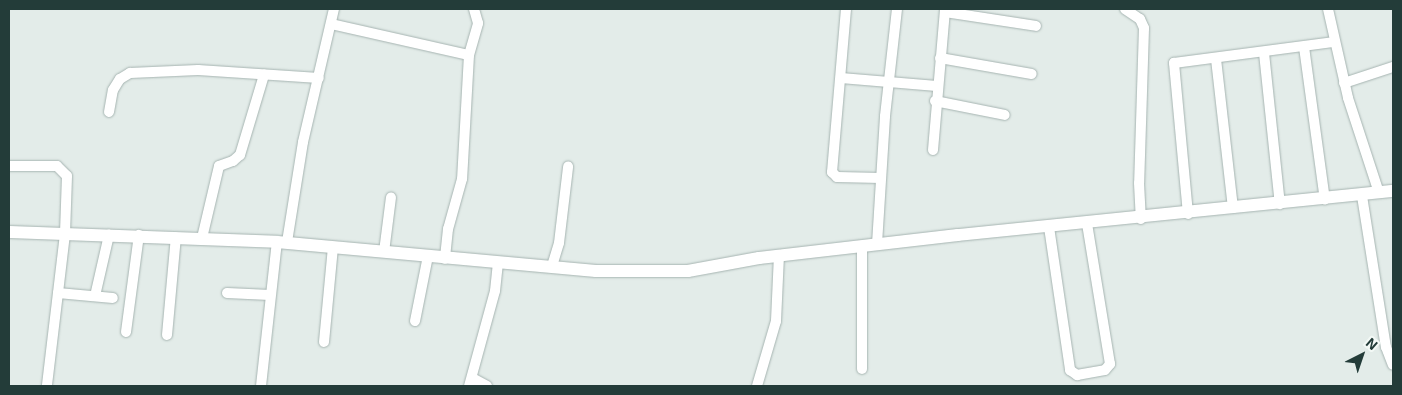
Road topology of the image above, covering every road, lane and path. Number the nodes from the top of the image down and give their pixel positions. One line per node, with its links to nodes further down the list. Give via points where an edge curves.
1 (334, 9): 8 (street)
2 (474, 9): 12 (street, via 478,23)
3 (846, 9): 20 (street)
4 (897, 9): 21 (street)
5 (1125, 9): 39 (street, via 1140,19 1144,28 1139,183)
6 (1328, 9): 10 (street)
7 (945, 10): 9 (street); 14 (street)
8 (331, 24): 12 (street); 19 (street)
9 (1036, 26)
10 (1333, 42): 11 (street); 22 (street)
11 (1304, 47): 13 (street); 35 (street)
12 (469, 54): 55 (street, via 462,179 448,229)
13 (1264, 54): 15 (street); 36 (street)
14 (940, 58): 17 (street); 23 (street)
15 (1216, 58): 37 (street); 38 (street, via 1177,60 1173,66)
16 (1393, 67): 22 (street)
17 (1032, 74)
18 (264, 75): 19 (street); 25 (street, via 198,70 130,73 120,79 113,90); 47 (street, via 240,155 234,161 219,166)
19 (319, 78): 48 (street)
20 (841, 78): 21 (street); 30 (street, via 832,172 837,177)
21 (889, 81): 23 (street); 30 (street)
22 (1344, 83): 32 (street)
23 (937, 86): 24 (street)
24 (935, 101): 26 (street); 27 (street)
25 (109, 112)
26 (1005, 116)
27 (932, 150)
28 (9, 166): 43 (street, via 57,166 66,171)
29 (568, 167): 57 (street, via 559,243)
30 (881, 178): 49 (street)
31 (1393, 191): 32 (street)
32 (1379, 193): 33 (street)
33 (1362, 196): 35 (street); 67 (street, via 1386,347)
34 (391, 197): 52 (street)
35 (1325, 200): 36 (street)
36 (1280, 204): 37 (street)
37 (1233, 208): 38 (street)
38 (1188, 214): 39 (street)
39 (1142, 219): 40 (street)
40 (1087, 224): 41 (street); 41 (street, via 1110,364 1105,370 1077,375 1070,370)
41 (1049, 227): 49 (street)
42 (9, 232): 43 (street)
43 (65, 234): 44 (street); 58 (street)
44 (109, 234): 45 (street); 61 (street)
45 (139, 234): 46 (street); 64 (street)
46 (176, 237): 47 (street); 65 (street)
47 (202, 238): 48 (street)
48 (282, 242): 51 (street); 60 (street)
49 (877, 244): 50 (street)
50 (862, 246): 53 (street); 68 (street)
51 (333, 247): 52 (street); 66 (street)
52 (384, 252): 54 (street)
53 (779, 255): 57 (street, via 688,271 637,272); 73 (street, via 776,321)
54 (428, 256): 55 (street); 63 (street)
55 (445, 259): 56 (street)
56 (498, 263): 57 (street); 69 (street, via 495,291)
57 (552, 266)
58 (58, 293): 61 (street); 70 (street)
59 (227, 293): 60 (street)
60 (270, 295): 71 (street)
61 (95, 296): 62 (street)
62 (113, 298)
63 (416, 321)
64 (126, 332)
65 (167, 335)
66 (324, 342)
67 (1393, 365)
68 (862, 369)
69 (470, 382): 72 (street)
70 (47, 386)
71 (261, 386)
72 (487, 386)
73 (757, 386)

